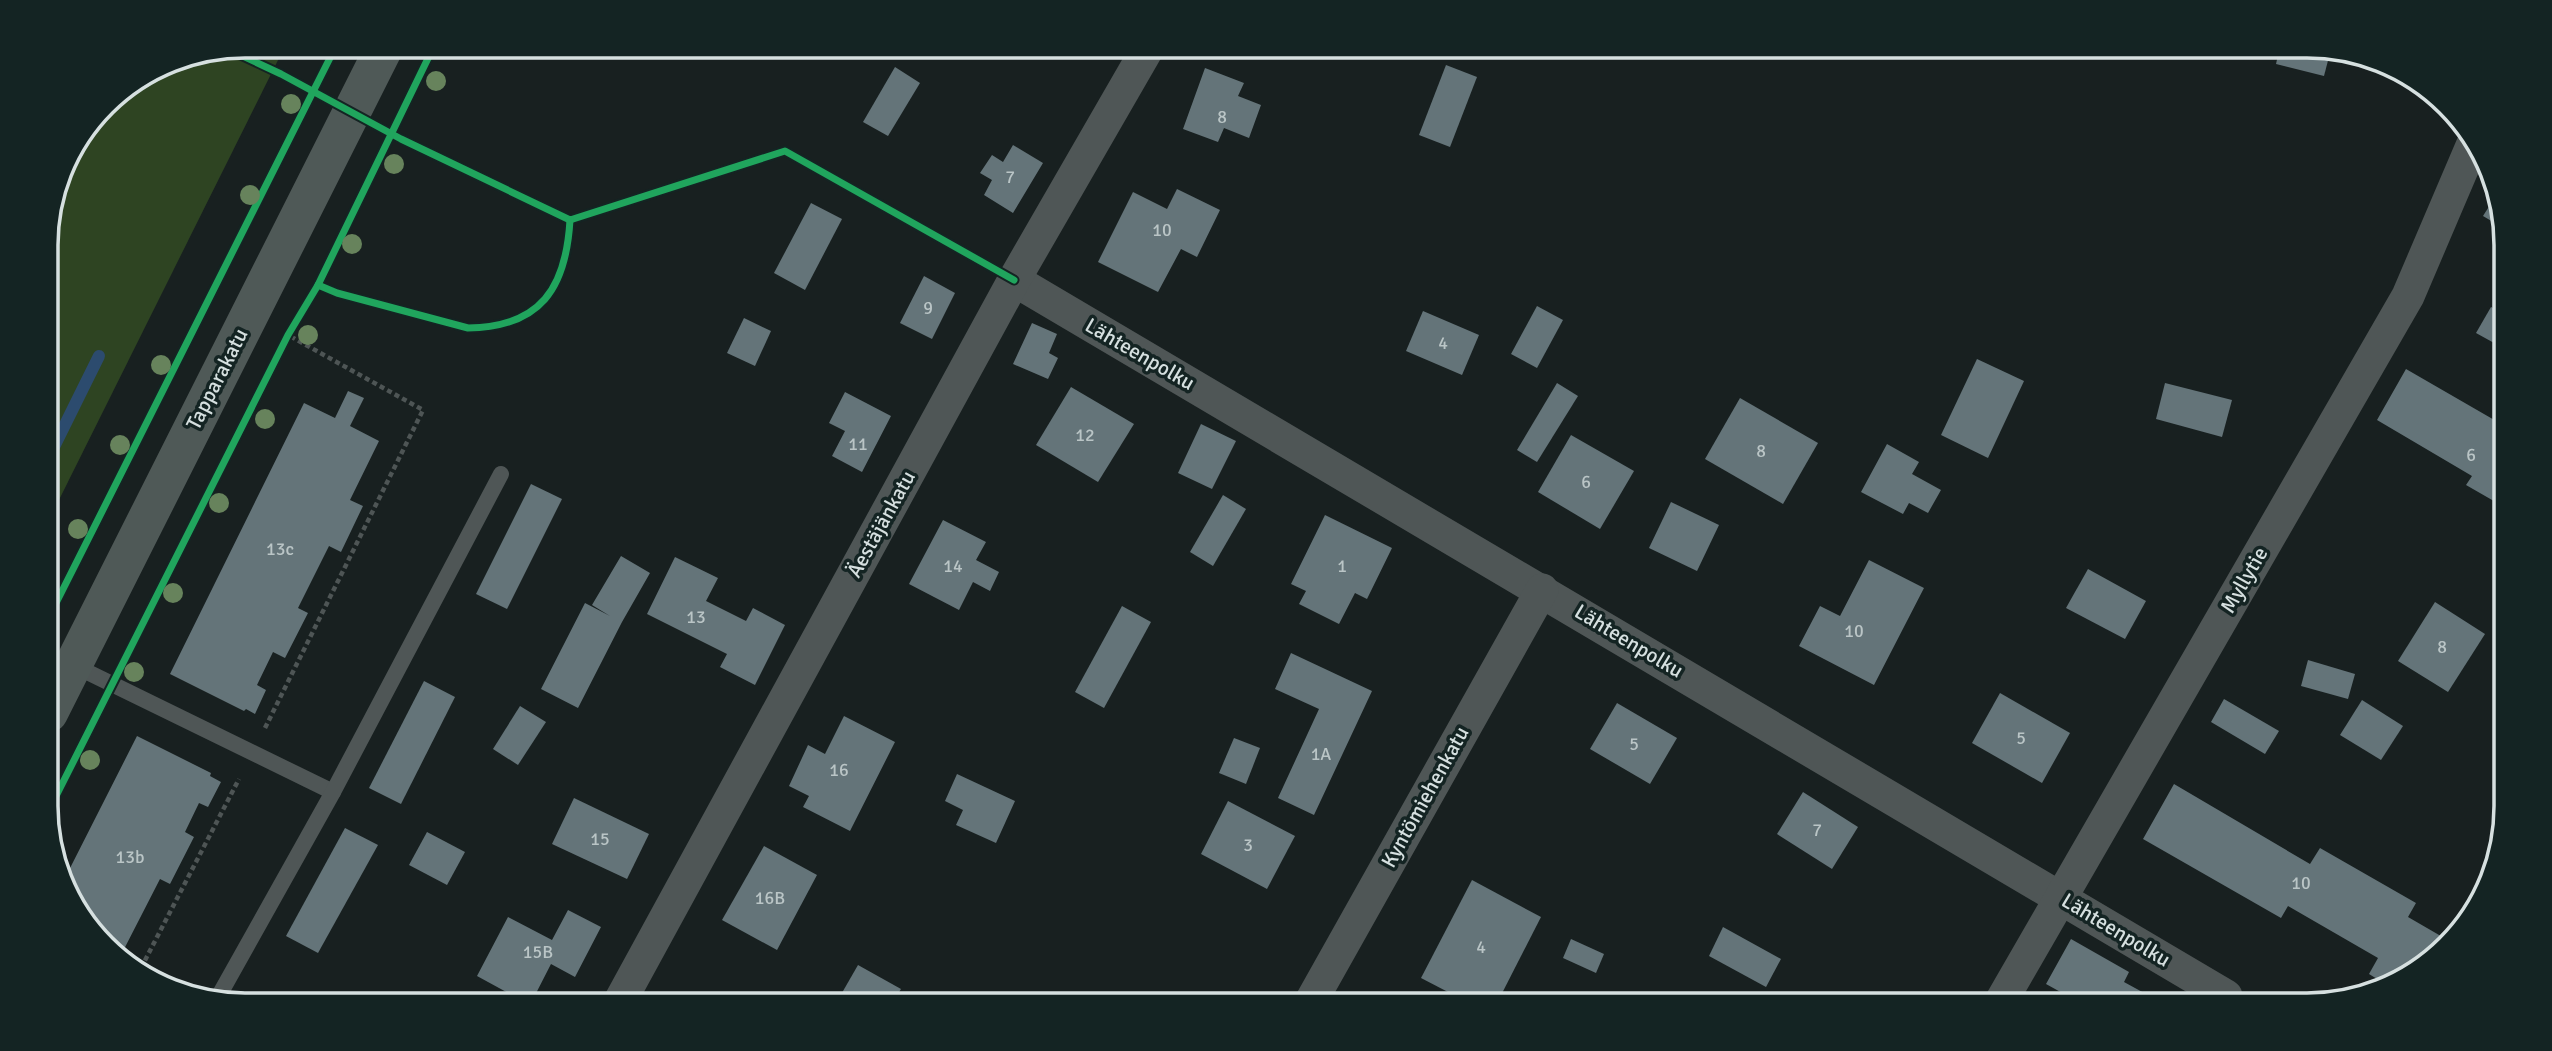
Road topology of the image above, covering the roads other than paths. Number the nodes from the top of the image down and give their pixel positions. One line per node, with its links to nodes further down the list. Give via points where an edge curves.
1 (378, 58): 7 (main road, Tapparakatu)
2 (1142, 58): 4 (street, Äestäjänkatu)
3 (2469, 152): 10 (street, Myllytie, via 2408,296)
4 (1014, 280): 6 (street, Lähteenpolku); 12 (street, Äestäjänkatu)
5 (501, 474): 9 (lane)
6 (1542, 590): 10 (street, Lähteenpolku); 13 (street, Kyntömiehenkatu)
7 (73, 665): 8 (main road, Tapparakatu); 9 (lane)
8 (58, 694)
9 (333, 792): 11 (lane)
10 (2061, 897): 14 (street, Myllytie); 15 (street, Lähteenpolku)
11 (221, 992)
12 (625, 993)
13 (1316, 993)
14 (2006, 993)
15 (2221, 993)

